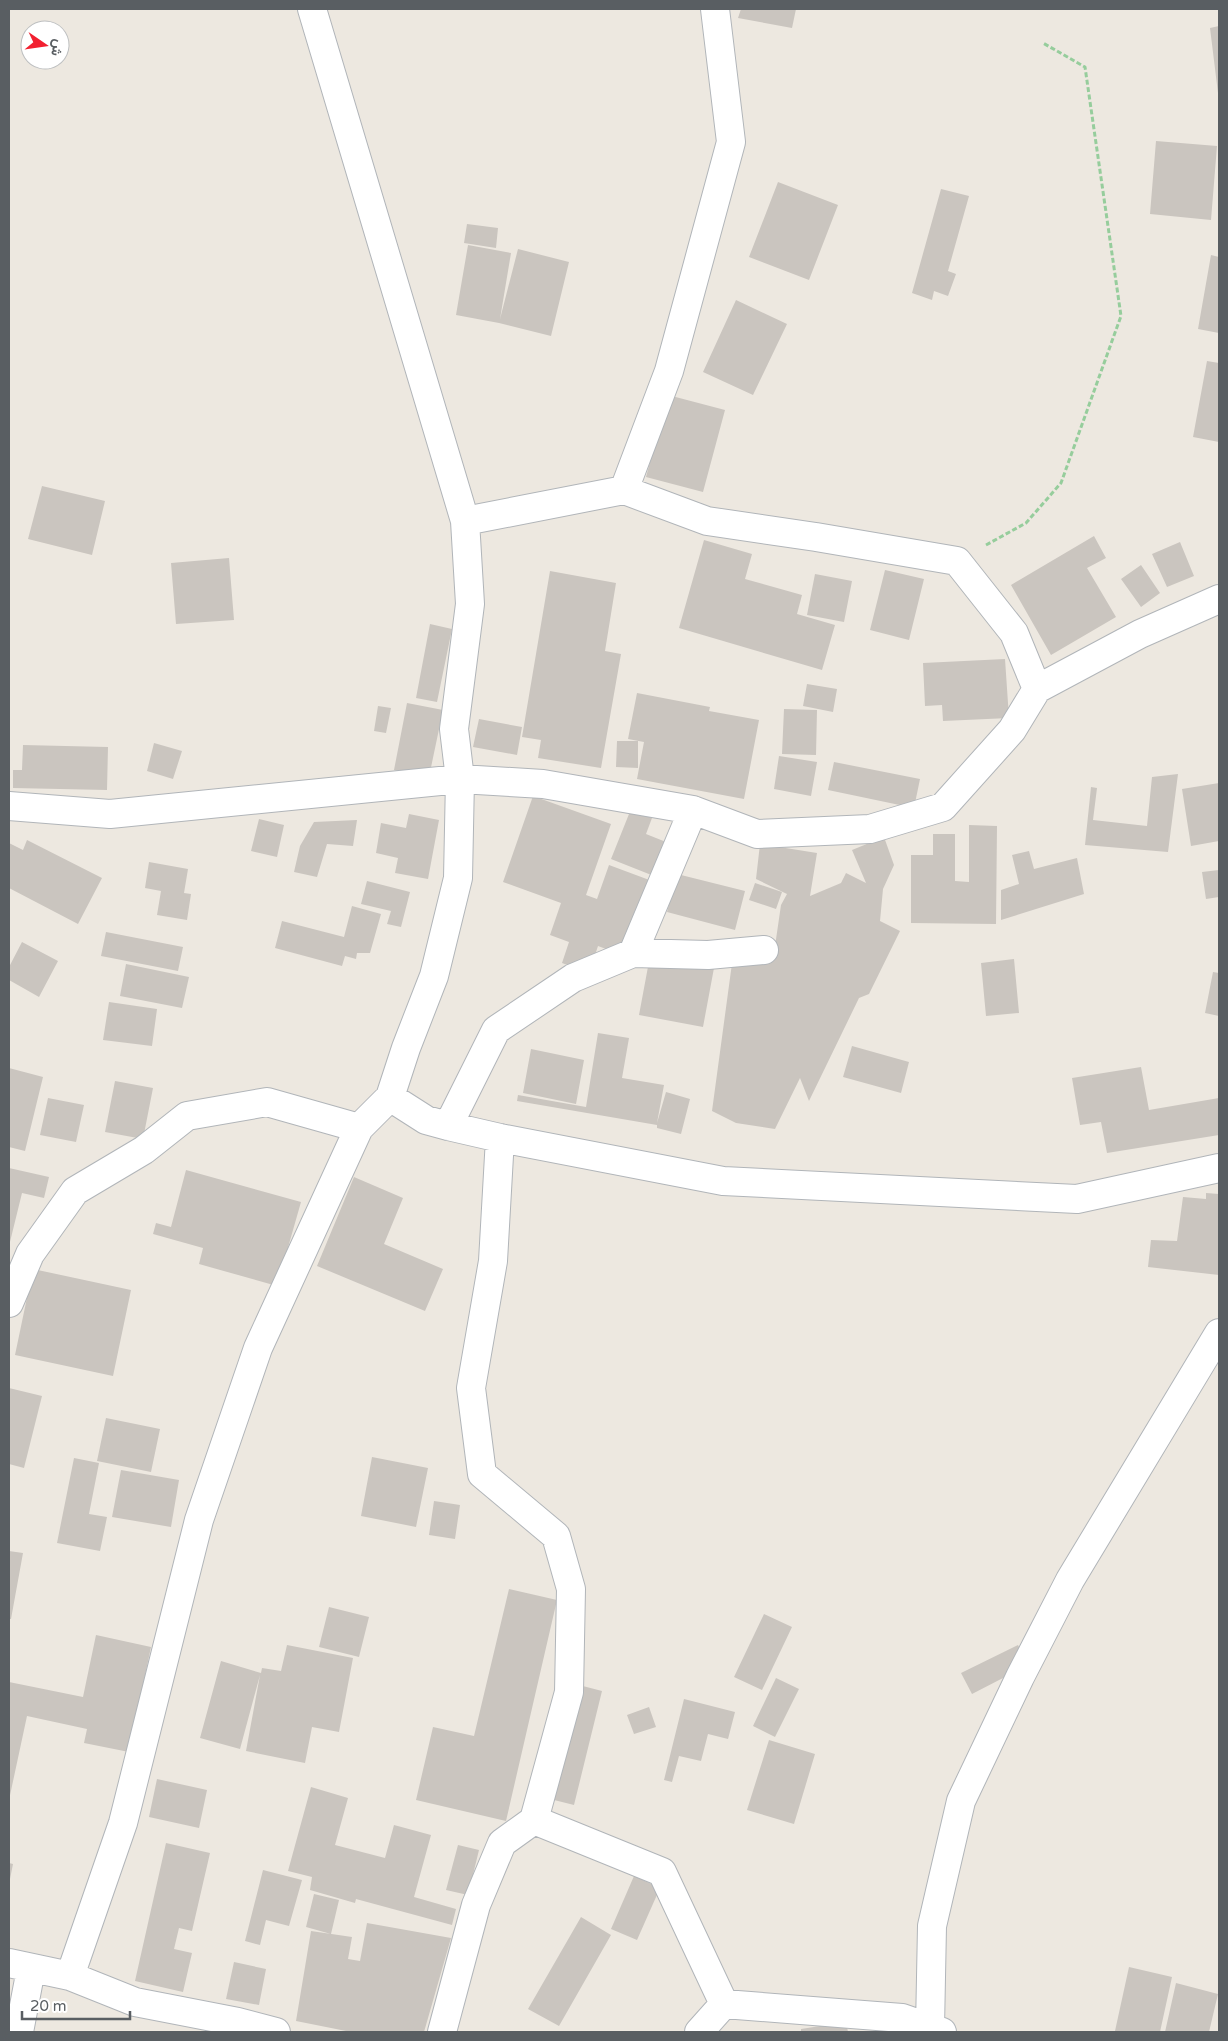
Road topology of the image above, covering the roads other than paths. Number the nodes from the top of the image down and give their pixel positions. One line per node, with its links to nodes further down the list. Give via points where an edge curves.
1 (312, 9): 4 (street)
2 (715, 9): 3 (street, via 731,142 669,371)
3 (624, 490): 4 (street); 6 (street, via 707,521 957,561 1014,634)
4 (465, 521): 7 (street, via 470,604 454,729)
5 (1219, 599): 6 (street, via 1140,634)
6 (1037, 689): 9 (street, via 1012,730 943,807 870,829 757,834)
7 (460, 779): 8 (street, via 110,814); 9 (street, via 543,784); 12 (street, via 458,878 434,976)
8 (9, 806)
9 (693, 810): 11 (street)
10 (764, 950): 11 (street, via 708,955)
11 (633, 953): 13 (street, via 573,978 496,1030)
12 (390, 1097): 13 (street, via 426,1120); 14 (street)
13 (448, 1126): 15 (street)
14 (358, 1128): 17 (street, via 267,1102 187,1116 144,1150 75,1191 30,1254); 21 (street, via 258,1348 199,1520 124,1823)
15 (500, 1138): 16 (street, via 723,1181 1077,1199); 19 (street, via 493,1261 471,1388 482,1474 556,1536 571,1589 569,1692)
16 (1219, 1168)
17 (9, 1303)
18 (1219, 1333): 23 (street, via 1070,1580 1020,1676 962,1801 932,1926)
19 (534, 1820): 22 (street, via 662,1872); 26 (street, via 502,1843 476,1905)
20 (20, 1966): 21 (street); 24 (street)
21 (70, 1976): 25 (street, via 135,2002)
22 (724, 2004): 23 (street, via 902,2018); 27 (street)
23 (936, 2030)
24 (19, 2032)
25 (276, 2032)
26 (442, 2032)
27 (698, 2032)

